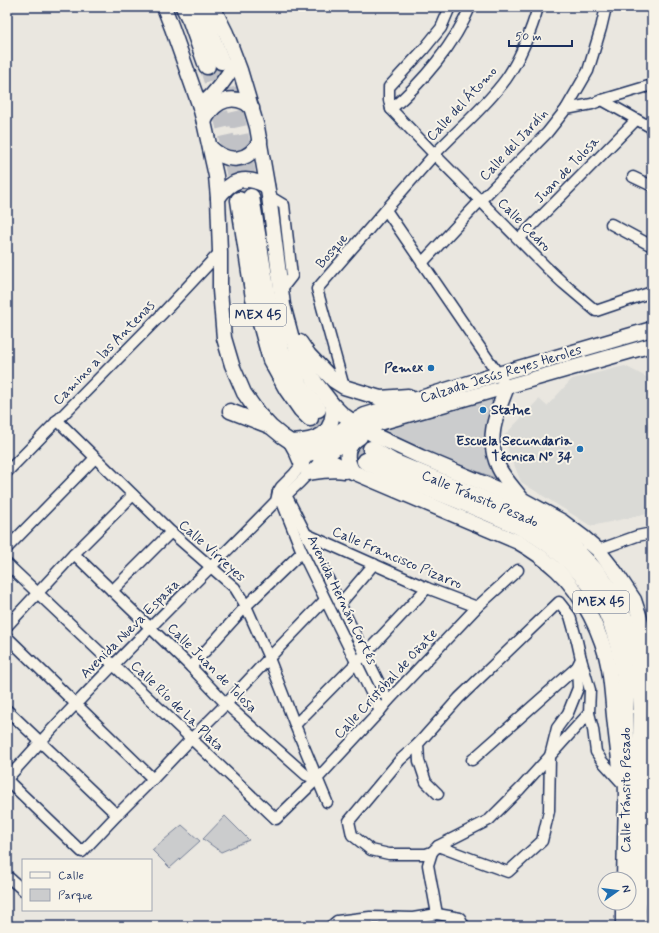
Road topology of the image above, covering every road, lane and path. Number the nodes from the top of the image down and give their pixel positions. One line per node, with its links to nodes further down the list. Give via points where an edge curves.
1 (164, 7): 12 (street)
2 (184, 7): 9 (main road, via 191,21)
3 (198, 7): 9 (main road)
4 (213, 7): 9 (street, via 226,33)
5 (450, 7): 14 (street, via 441,28 389,87)
6 (470, 7): 14 (street, via 450,44 424,77)
7 (538, 7): 21 (street, Calle del Átomo, via 513,69 484,104)
8 (606, 7): 15 (street, Calle del Jardín, via 588,71)
9 (221, 62): 12 (street, via 231,71); 13 (street, via 242,75)
10 (652, 85): 11 (street)
11 (602, 100): 15 (street); 16 (street)
12 (200, 107): 17 (street)
13 (252, 108): 17 (street, via 245,102 228,100 213,108); 19 (street)
14 (391, 109): 21 (street, Calle Cedro)
15 (566, 109): 27 (street, Calle del Jardín, via 547,133)
16 (636, 120): 18 (street); 30 (street, Juan de Tolosa)
17 (204, 122): 20 (street)
18 (652, 128)
19 (260, 141): 20 (street, via 249,154 233,159 216,153); 24 (street)
20 (210, 147): 25 (street)
21 (434, 155): 27 (street, Calle Cedro); 28 (street, Bosque)
22 (633, 177): 23 (street)
23 (652, 186)
24 (268, 191): 25 (street, via 256,181 245,180 234,182); 35 (street)
25 (218, 198): 32 (street)
26 (245, 198): 44 (main road, MEX 45, via 254,298 271,360 301,409)
27 (480, 201): 30 (street, Calle Cedro); 33 (street, Calle del Jardín)
28 (386, 210): 33 (street); 39 (street, Bosque, via 317,288)
29 (611, 224): 31 (street)
30 (519, 239): 34 (street, Calle Cedro, via 563,283 596,311)
31 (652, 246)
32 (220, 252): 45 (street, Camino a las Antenas); 46 (street, via 224,338 244,393)
33 (422, 263): 38 (street)
34 (652, 292)
35 (287, 322): 39 (street, via 309,355 333,380); 42 (street, via 301,360)
36 (652, 329): 38 (street, Calzada Jesús Reyes Heroles)
37 (652, 345): 40 (street, Calzada Jesús Reyes Heroles)
38 (498, 374): 40 (street); 41 (street, Calzada Jesús Reyes Heroles)
39 (344, 387): 41 (street, via 380,398)
40 (507, 387): 47 (street, Calzada Jesús Reyes Heroles); 56 (street, via 492,435 493,453 499,469)
41 (430, 395): 47 (street, Calzada Jesús Reyes Heroles, via 365,415)
42 (334, 405): 47 (street); 48 (street, via 334,416 323,434 303,442)
43 (230, 411): 46 (street)
44 (314, 413)
45 (57, 420): 50 (street, Calle Virreyes); 52 (street, Camino a las Antenas)
46 (271, 427): 48 (street)
47 (365, 439): 49 (street); 53 (street, via 366,435 358,438 348,450 347,457); 56 (street, via 421,457); 103 (main road, Calle Tránsito Pesado / MEX 45, via 393,462 539,523 567,542 596,571 620,607 635,653 642,710); 105 (main road, Calle Tránsito Pesado / MEX 45, via 388,472 524,529 556,550 587,580 614,630 622,660 625,678)
48 (291, 442): 49 (street); 51 (street)
49 (318, 455): 51 (street, Avenida Nueva España); 53 (street)
50 (95, 458): 54 (street, Calle Virreyes); 60 (street)
51 (305, 469): 53 (street); 55 (street, Avenida Nueva España)
52 (7, 472)
53 (353, 472): 102 (street, via 518,542 539,555 573,588 594,623 604,647 609,669)
54 (133, 495): 57 (street, Calle Virreyes); 63 (street)
55 (281, 495): 59 (street, Avenida Hernán Cortés); 62 (street, Avenida Hernán Cortés); 66 (street, Avenida Nueva España)
56 (523, 500): 61 (street, via 563,522)
57 (170, 532): 66 (street, Calle Virreyes); 69 (street)
58 (652, 533): 61 (street)
59 (306, 534): 65 (street, Calle Francisco Pizarro); 72 (street, Avenida Hernán Cortés)
60 (7, 548)
61 (598, 550): 82 (street, via 634,600)
62 (302, 552): 71 (street, Avenida Hernán Cortés); 73 (street)
63 (74, 554): 69 (street, Calle Juan de Tolosa); 70 (street)
64 (7, 564): 70 (street, Calle Río de La Plata)
65 (374, 564): 68 (street, Calle Francisco Pizarro); 72 (street)
66 (211, 567): 73 (street, Calle Virreyes, via 235,588); 76 (street, Avenida Nueva España)
67 (518, 570): 74 (street, Calle Cristóbal de Oñate)
68 (427, 588): 74 (street, Calle Francisco Pizarro); 78 (street)
69 (112, 591): 76 (street, Calle Juan de Tolosa)
70 (38, 593): 75 (street); 83 (street, Calle Río de La Plata)
71 (325, 600): 79 (street); 80 (street, Avenida Hernán Cortés)
72 (340, 604): 78 (street, Avenida Hernán Cortés)
73 (246, 606): 79 (street, Calle Virreyes); 84 (street)
74 (477, 607): 86 (street, Calle Cristóbal de Oñate)
75 (7, 626)
76 (150, 627): 83 (street, Avenida Nueva España); 84 (street, Calle Juan de Tolosa)
77 (7, 637): 87 (street)
78 (365, 654): 80 (street); 86 (street, Avenida Hernán Cortés)
79 (269, 658): 88 (street); 92 (street, Calle Virreyes)
80 (356, 662): 90 (street, Avenida Hernán Cortés); 92 (street)
81 (579, 663): 91 (street, via 590,690); 96 (street, via 570,616 559,602 459,698); 97 (street, via 578,688 568,713 557,728); 98 (street)
82 (652, 664): 85 (street)
83 (113, 665): 87 (street, Avenida Nueva España); 94 (street, Calle Río de La Plata)
84 (192, 667): 88 (street, Calle Juan de Tolosa)
85 (652, 694)
86 (388, 701): 90 (street, Calle Cristóbal de Oñate)
87 (76, 704): 95 (street, Avenida Nueva España); 99 (street)
88 (226, 704): 94 (street); 101 (street, Calle Juan de Tolosa, via 306,776)
89 (7, 710): 95 (street)
90 (380, 711): 101 (street, Calle Cristóbal de Oñate)
91 (589, 713): 97 (street); 102 (street, via 596,752)
92 (295, 725): 101 (street, Calle Virreyes)
93 (652, 725): 103 (street)
94 (191, 739): 99 (street); 108 (street, Calle Río de La Plata)
95 (41, 742): 100 (street, Avenida Nueva España); 107 (street)
96 (418, 744): 104 (street, via 419,761 426,782); 110 (street, via 400,760 349,821 352,835 371,850 389,854 426,854)
97 (550, 756): 110 (street, via 489,820); 110 (street, via 549,811 542,841 508,872)
98 (472, 760)
99 (153, 779): 107 (street)
100 (7, 780): 107 (street, via 82,852)
101 (317, 780): 106 (street, Calle Virreyes); 108 (street, Calle Cristóbal de Oñate)
102 (621, 782): 105 (street)
103 (642, 790): 120 (main road, Calle Tránsito Pesado / MEX 45)
104 (438, 794)
105 (627, 799): 111 (main road, Calle Tránsito Pesado / MEX 45)
106 (327, 802)
107 (117, 815)
108 (276, 819)
109 (652, 828): 114 (street)
110 (435, 849): 116 (street, via 428,865)
111 (626, 871)
112 (7, 876): 113 (street)
113 (22, 889)
114 (652, 910)
115 (624, 911): 119 (main road)
116 (437, 914): 117 (street, via 413,918 370,917 337,921); 118 (street, via 460,918)
117 (332, 926)
118 (464, 926)
119 (624, 926)
120 (639, 926)

